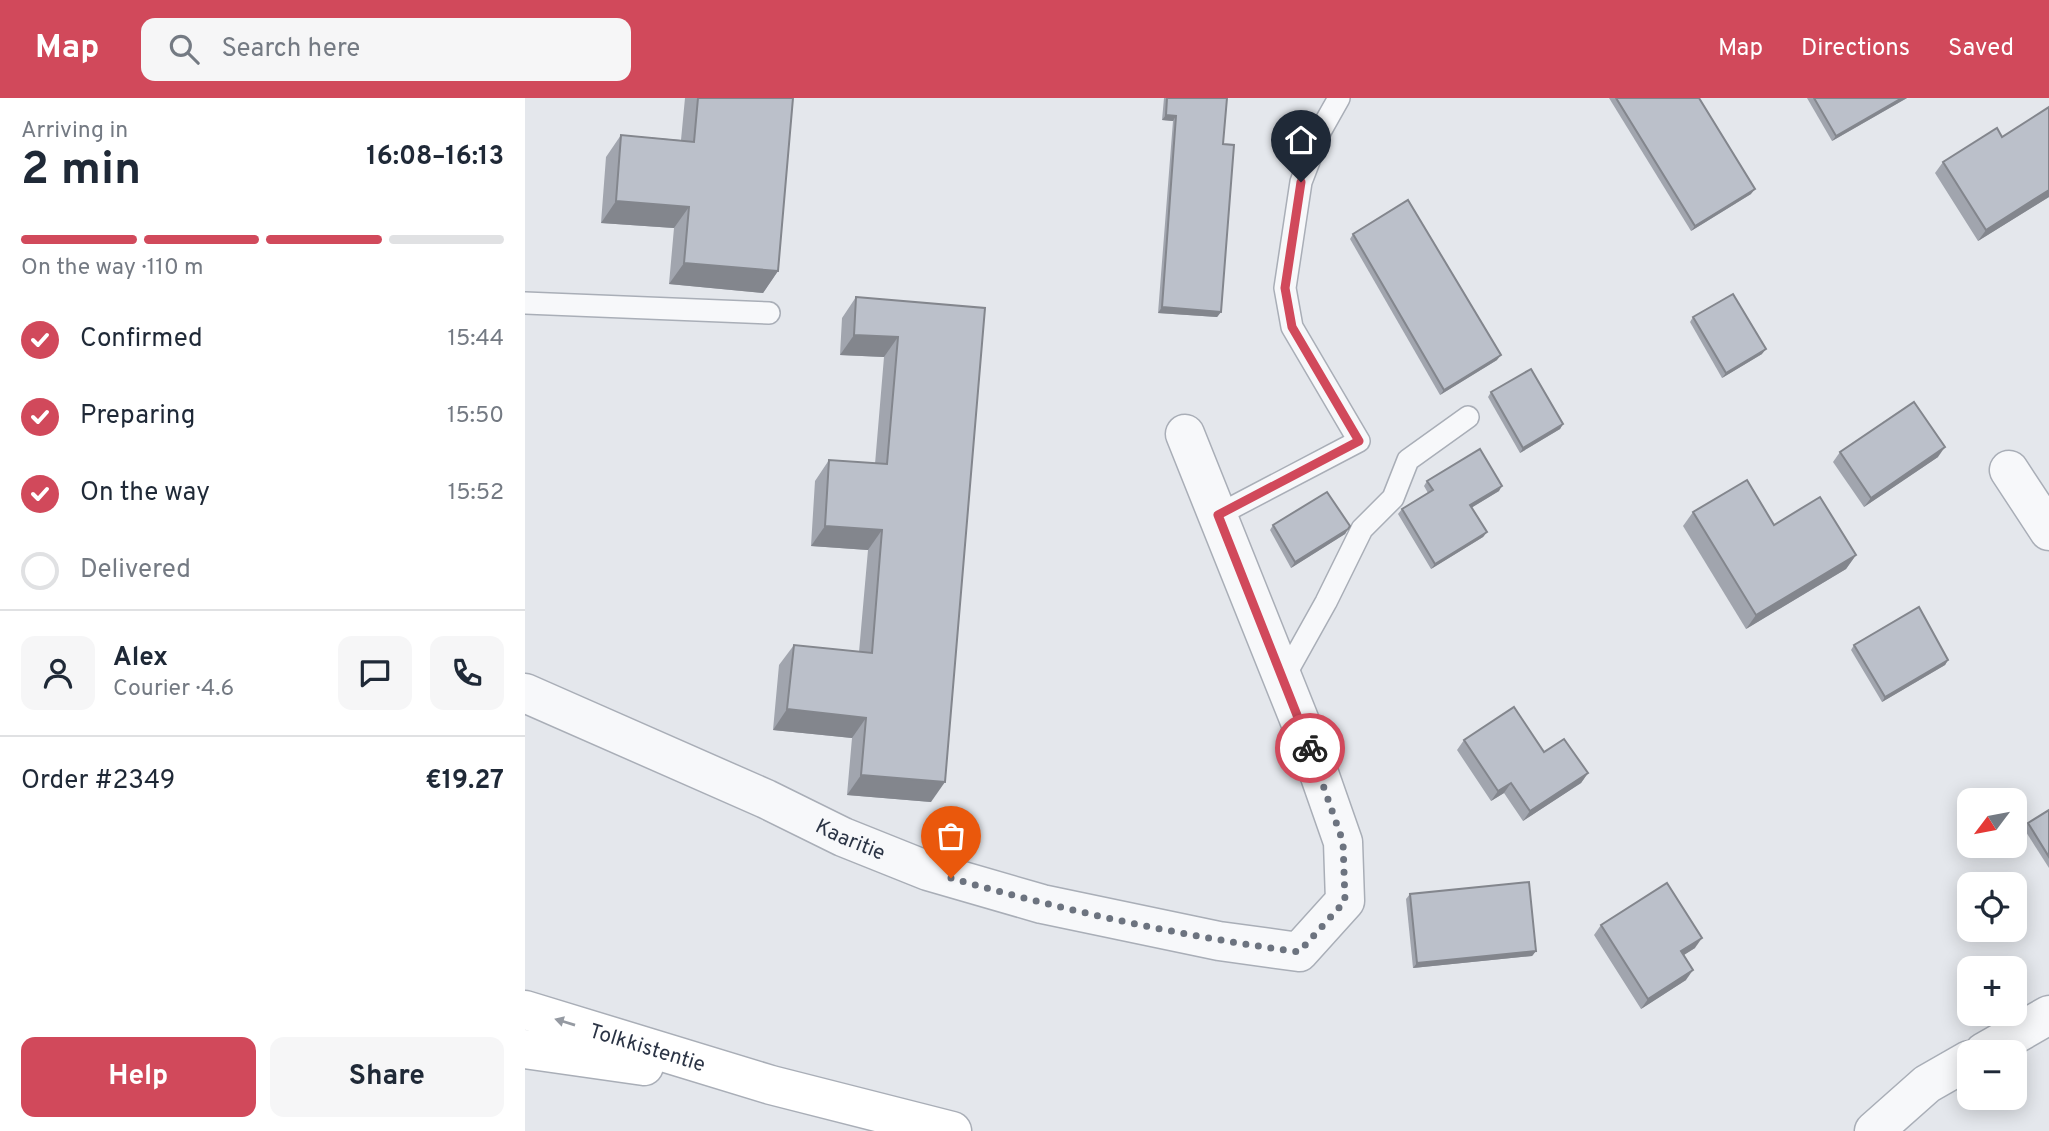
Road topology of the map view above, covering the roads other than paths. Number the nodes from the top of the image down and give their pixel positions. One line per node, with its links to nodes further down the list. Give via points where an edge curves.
1 (1339, 98): 7 (lane, via 1301,182 1285,288 1292,327 1359,441)
2 (525, 303): 3 (lane)
3 (769, 313)
4 (1468, 417): 9 (lane, via 1408,460 1393,498 1362,528)
5 (1185, 434): 7 (street, Kaaritie)
6 (2009, 470): 8 (street)
7 (1218, 515): 9 (street, Kaaritie)
8 (2049, 531)
9 (1283, 679): 10 (street, Kaaritie, via 1343,842 1345,901 1299,952 1219,941 1042,904 928,871)
10 (525, 693)
11 (525, 1010): 16 (street, Tolkkistentie, one-way to 11)
12 (2049, 1015): 13 (street)
13 (2005, 1040)
14 (525, 1049): 16 (street, Tolkkistentie)
15 (1957, 1067): 18 (street, via 1927,1084)
16 (771, 1085): 17 (street, Tolkkistentie)
17 (952, 1131)
18 (1874, 1131)

